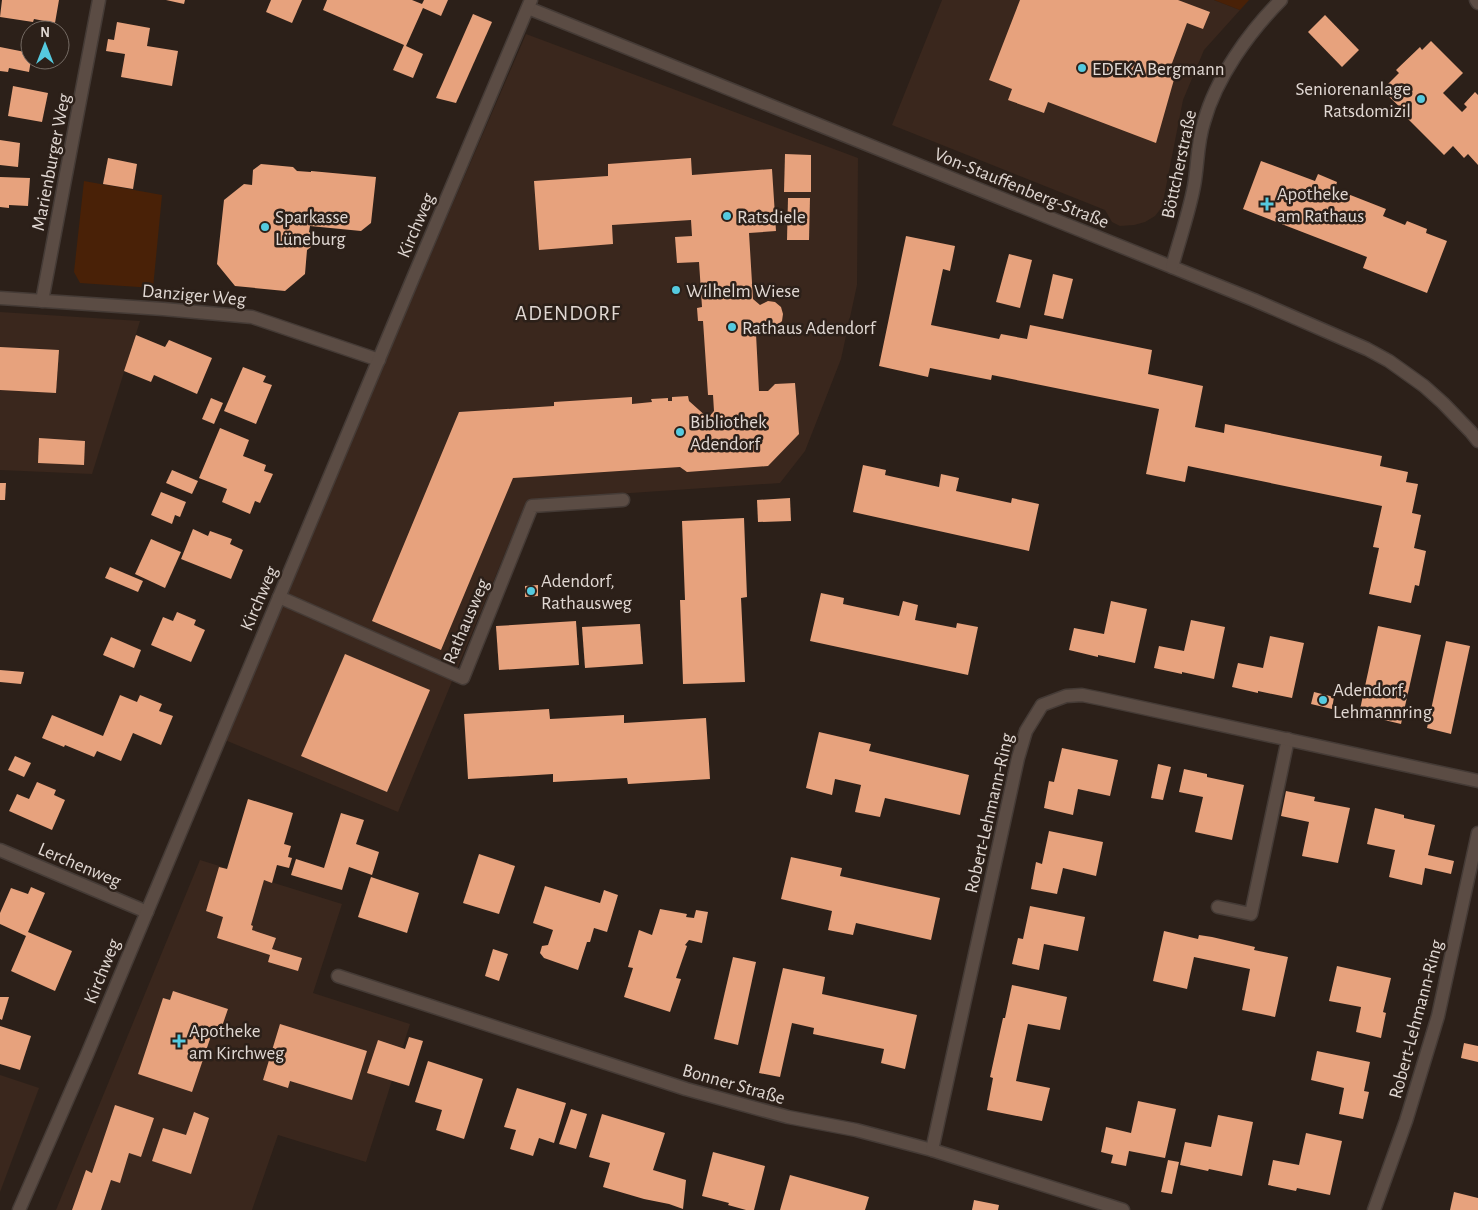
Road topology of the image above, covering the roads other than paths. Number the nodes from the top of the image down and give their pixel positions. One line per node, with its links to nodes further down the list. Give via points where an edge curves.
1 (99, 0): 8 (street, Marienburger Weg)
2 (1281, 0): 6 (street, Böttcherstraße, via 1232,60 1215,92 1203,122 1194,185)
3 (1476, 0): 4 (street)
4 (1478, 3)
5 (529, 4): 6 (street, Von-Stauffenberg-Straße); 9 (street, Kirchweg)
6 (1172, 267): 10 (street, Von-Stauffenberg-Straße, via 1367,349 1424,386)
7 (0, 298): 8 (street, Danziger Weg)
8 (42, 301): 9 (street, Danziger Weg, via 252,317)
9 (379, 360): 12 (street, Kirchweg)
10 (1478, 441)
11 (623, 500): 12 (street, Rathausweg, via 532,506 463,678)
12 (279, 597): 18 (street, Kirchweg)
13 (1288, 739): 14 (street, Robert-Lehmann-Ring); 17 (street, via 1251,914); 20 (street, Robert-Lehmann-Ring, via 1082,696 1066,696 1042,705 1026,732 1018,758)
14 (1478, 780)
15 (1478, 833): 23 (street, Robert-Lehmann-Ring, via 1438,1016 1406,1121)
16 (0, 850): 18 (street, Lerchenweg)
17 (1218, 907)
18 (146, 912): 21 (street, Kirchweg)
19 (338, 976): 20 (street, Bonner Straße, via 735,1104)
20 (932, 1150): 22 (street, Bonner Straße)
21 (19, 1210)
22 (1123, 1210)
23 (1374, 1210)

